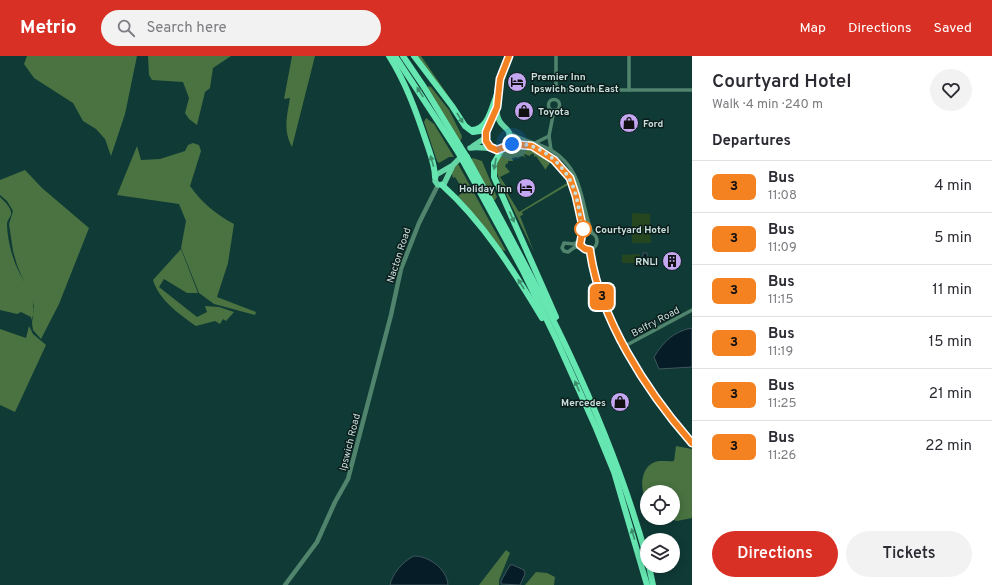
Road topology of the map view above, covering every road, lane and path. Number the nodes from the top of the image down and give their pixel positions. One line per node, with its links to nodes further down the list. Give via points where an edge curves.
1 (389, 56): 27 (highway, one-way to 1, via 419,118)
2 (395, 56): 22 (highway, one-way to 2)
3 (403, 56): 22 (highway, via 424,87)
4 (414, 56): 14 (highway, one-way to 14)
5 (509, 56): 10 (main road)
6 (556, 56): 8 (street, via 556,84 560,90)
7 (628, 56): 8 (street)
8 (629, 90): 9 (street)
9 (692, 90)
10 (497, 95): 11 (main road); 14 (highway, via 484,124 477,129)
11 (497, 107): 13 (main road, via 498,119); 15 (main road)
12 (554, 110): 17 (street)
13 (504, 126): 15 (main road, via 496,124); 16 (main road)
14 (469, 129): 15 (highway, via 477,132)
15 (488, 129): 18 (main road)
16 (509, 132): 19 (street, via 516,137); 21 (main road, via 510,139)
17 (549, 136): 19 (street); 24 (street)
18 (485, 138): 20 (main road); 23 (main road)
19 (535, 142): 24 (street)
20 (490, 147): 21 (main road); 23 (main road)
21 (504, 147): 30 (street, via 519,143 540,150 554,160 570,178 583,228); 38 (highway, one-way to 38, via 494,163 494,178 569,344)
22 (458, 148): 25 (highway, bridge)
23 (470, 148): 26 (main road)
24 (551, 150): 29 (street, via 565,161 577,179)
25 (465, 159): 36 (highway); 38 (highway, via 547,306)
26 (453, 165): 27 (main road); 28 (main road, via 446,181)
27 (435, 177): 28 (main road)
28 (440, 185): 35 (street, Nacton Road, via 410,242); 36 (highway, one-way to 28, via 502,253 465,206)
29 (592, 233): 30 (street, via 585,233); 33 (street, via 596,236 597,242)
30 (582, 236): 31 (street)
31 (580, 240): 32 (street); 32 (street, via 574,244 564,243 563,250 568,252 575,247)
32 (583, 248): 33 (street)
33 (590, 250): 37 (street, via 602,297)
34 (692, 310): 37 (street, Belfry Road)
35 (392, 312): 42 (street, Ipswich Road, via 348,479 317,542)
36 (557, 341): 43 (highway, one-way to 36, via 614,472)
37 (625, 346): 39 (street, via 647,384)
38 (574, 363): 40 (highway, via 599,417 623,479)
39 (692, 443)
40 (640, 536)
41 (650, 573): 44 (highway)
42 (285, 585)
43 (647, 585)
44 (653, 585)

